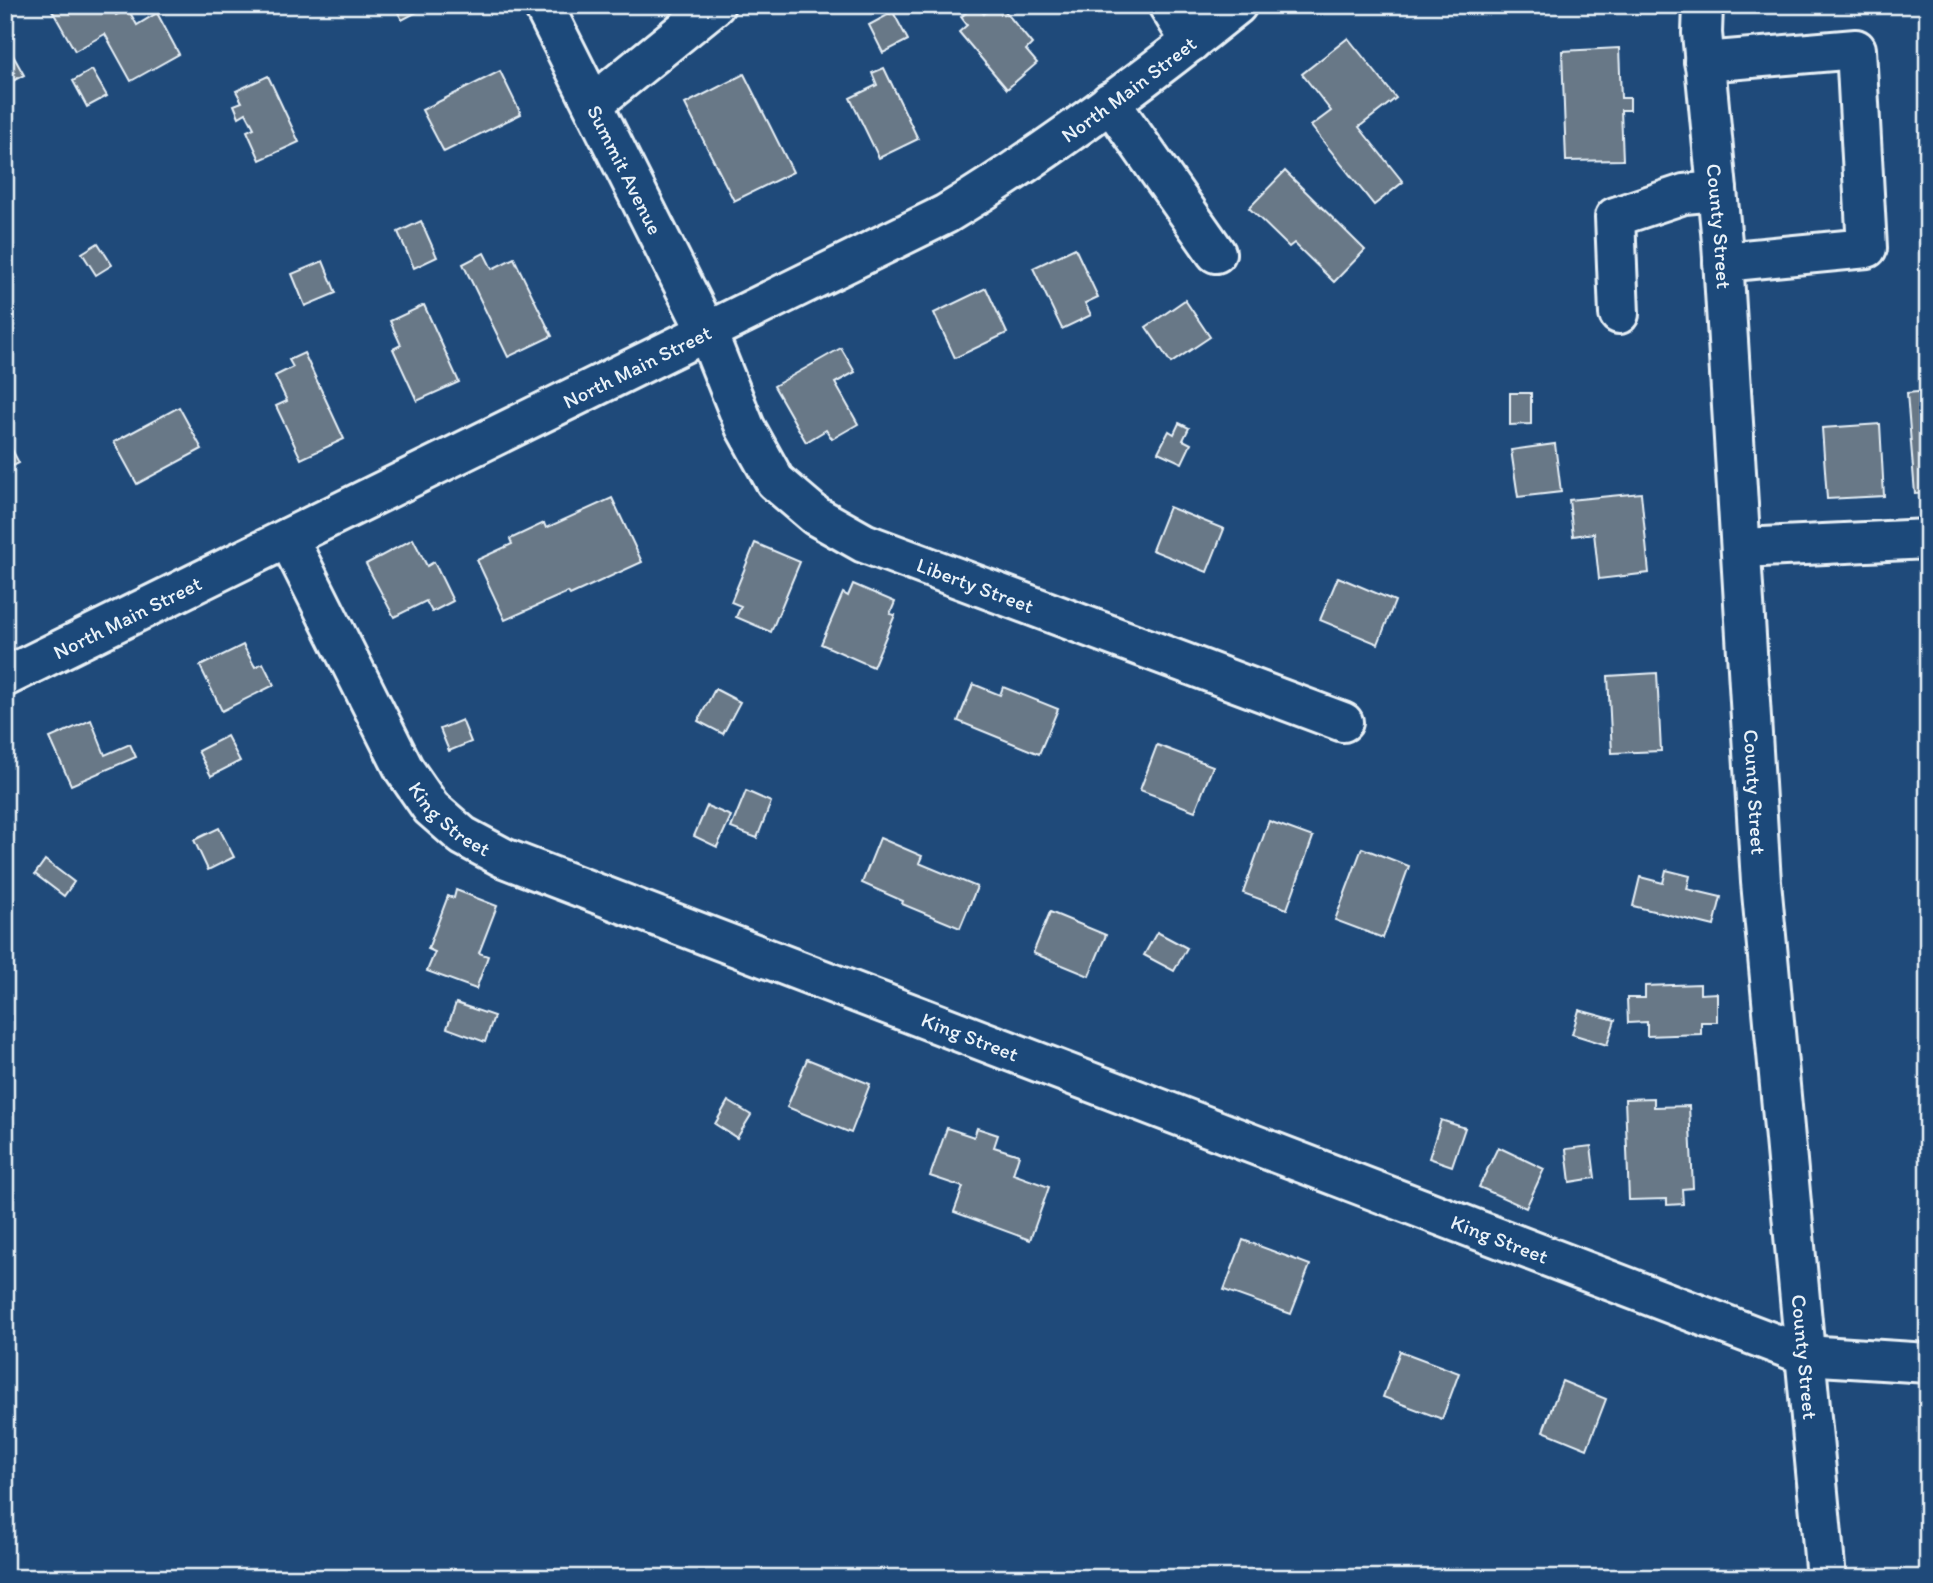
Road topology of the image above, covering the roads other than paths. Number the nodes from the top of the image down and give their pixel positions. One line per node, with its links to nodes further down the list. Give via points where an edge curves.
1 (543, 5): 9 (street, Summit Avenue)
2 (715, 5): 9 (street)
3 (1168, 5): 6 (street)
4 (1237, 5): 6 (street, North Main Street)
5 (1703, 5): 7 (street, County Street)
6 (1191, 42): 8 (street, North Main Street)
7 (1704, 62): 10 (street, County Street); 12 (street, via 1856,49 1867,248)
8 (1110, 102): 11 (street); 14 (street, North Main Street, via 1004,179 946,214)
9 (593, 104): 14 (street, Summit Avenue)
10 (1717, 191): 12 (street, County Street); 13 (street, via 1684,194 1615,217)
11 (1216, 253)
12 (1723, 262): 17 (street, County Street)
13 (1619, 314)
14 (707, 332): 15 (street, North Main Street); 19 (street, Liberty Street, via 745,427 775,481 817,516 864,543)
15 (288, 538): 18 (street, North Main Street); 20 (street, King Street, via 404,769 431,808 463,836 504,858)
16 (1928, 539): 17 (street)
17 (1742, 548): 20 (street, County Street, via 1761,882)
18 (5, 677)
19 (1343, 722)
20 (1805, 1355): 21 (street, King Street); 22 (street, County Street)
21 (1928, 1363)
22 (1826, 1578)

